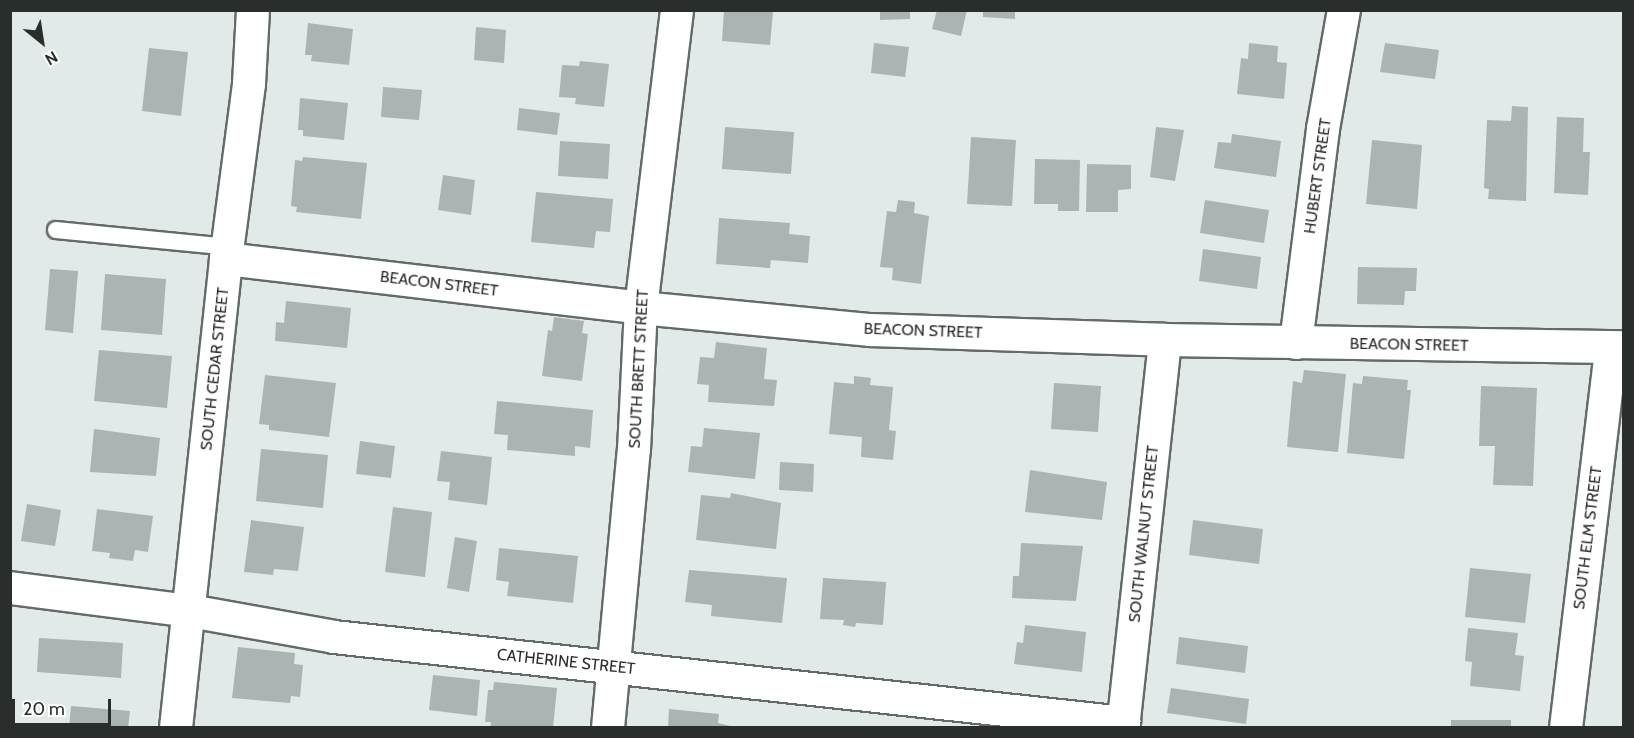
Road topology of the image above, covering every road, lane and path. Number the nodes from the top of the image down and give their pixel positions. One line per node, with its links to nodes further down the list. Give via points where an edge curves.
1 (253, 10): 5 (street, SOUTH CEDAR STREET, via 249,84)
2 (677, 10): 6 (street, SOUTH BRETT STREET)
3 (1344, 10): 8 (street, HUBERT STREET, via 1323,129)
4 (56, 230): 5 (lane)
5 (227, 253): 6 (street, BEACON STREET); 11 (street, SOUTH CEDAR STREET)
6 (641, 308): 7 (street, BEACON STREET, via 871,330); 12 (street, SOUTH BRETT STREET, via 634,450)
7 (1165, 340): 8 (street, BEACON STREET); 13 (street, SOUTH WALNUT STREET)
8 (1296, 343): 9 (street, BEACON STREET)
9 (1617, 348): 16 (street, SOUTH ELM STREET)
10 (10, 588): 11 (street, CATHERINE STREET)
11 (190, 611): 12 (street, CATHERINE STREET, via 334,637); 14 (street, SOUTH CEDAR STREET)
12 (615, 668): 13 (street, CATHERINE STREET); 15 (street, SOUTH BRETT STREET)
13 (1124, 725)
14 (176, 728)
15 (608, 728)
16 (1566, 728)

